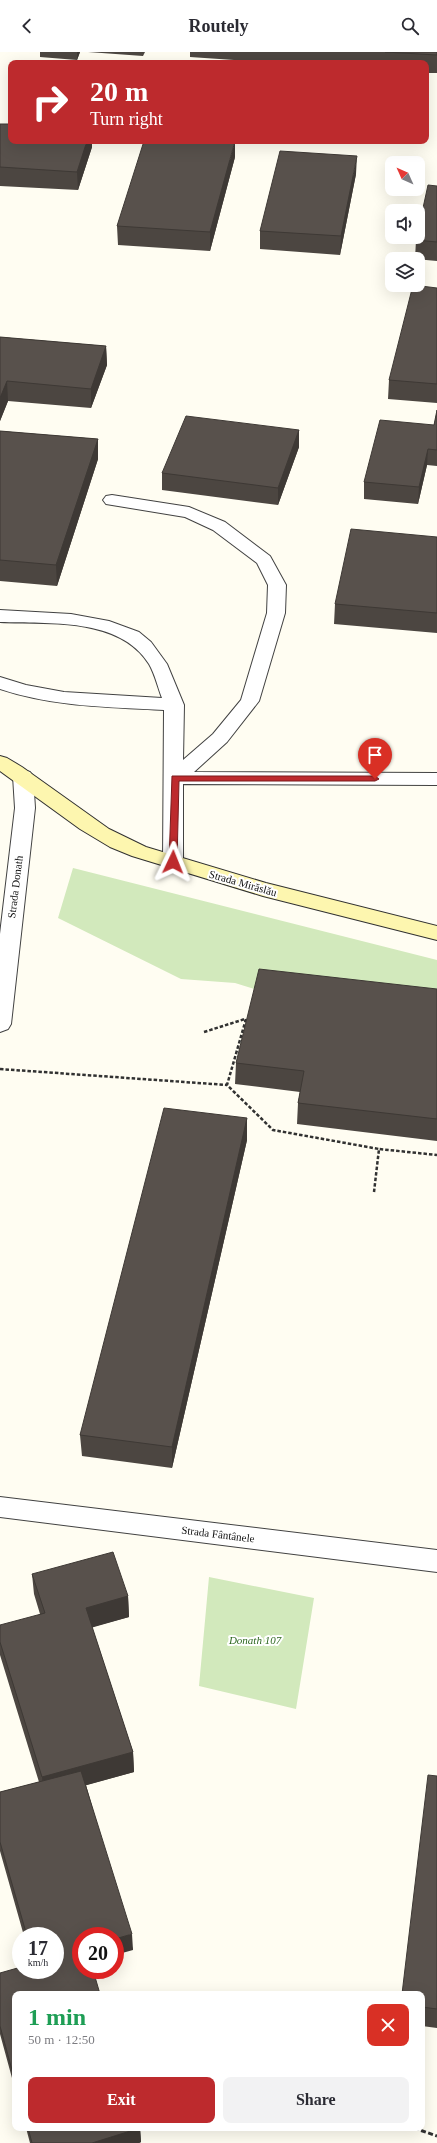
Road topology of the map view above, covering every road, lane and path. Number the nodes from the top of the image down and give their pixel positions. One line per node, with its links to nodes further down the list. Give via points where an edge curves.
1 (112, 500): 7 (street, via 189,512 219,526 264,560 277,585 276,613 250,701 220,738)
2 (0, 616): 4 (street, via 72,620 102,625 132,636 158,664)
3 (0, 683): 4 (street, via 20,691 51,697)
4 (174, 705): 7 (street)
5 (0, 762): 6 (main road)
6 (23, 776): 9 (main road, Strada Mirăslău, via 95,830 118,843); 11 (street, Strada Donath, via 25,808)
7 (175, 778): 8 (street); 9 (street)
8 (437, 779)
9 (173, 862): 10 (main road, Strada Mirăslău, via 268,891)
10 (437, 933)
11 (0, 1024)
12 (204, 1032): 14 (path, via 246,1019)
13 (0, 1069): 14 (path)
14 (227, 1085): 15 (path, via 273,1130)
15 (379, 1149): 16 (path); 17 (path)
16 (437, 1155)
17 (374, 1192)
18 (0, 1507): 19 (street, Strada Fântânele)
19 (437, 1561)
20 (423, 2131): 21 (path)
21 (437, 2136)

